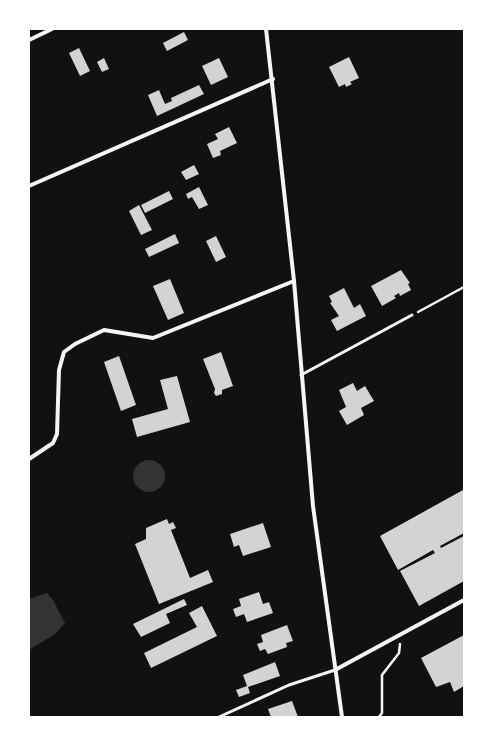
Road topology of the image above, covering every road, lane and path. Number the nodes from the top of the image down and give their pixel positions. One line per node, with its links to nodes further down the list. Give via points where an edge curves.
1 (52, 29): 3 (street)
2 (266, 29): 4 (street)
3 (29, 40)
4 (273, 79): 5 (street); 6 (street)
5 (29, 186)
6 (294, 281): 9 (street); 10 (street, via 152,338 104,330 75,344 64,352 59,370 57,434 53,443)
7 (464, 287): 8 (path)
8 (412, 315): 9 (lane)
9 (301, 375): 13 (street, via 312,506)
10 (29, 459)
11 (464, 600): 12 (street)
12 (400, 636): 13 (street); 16 (path, via 400,653 382,675 382,713)
13 (335, 670): 14 (lane, via 289,685); 15 (street)
14 (219, 717)
15 (342, 717)
16 (379, 717)

